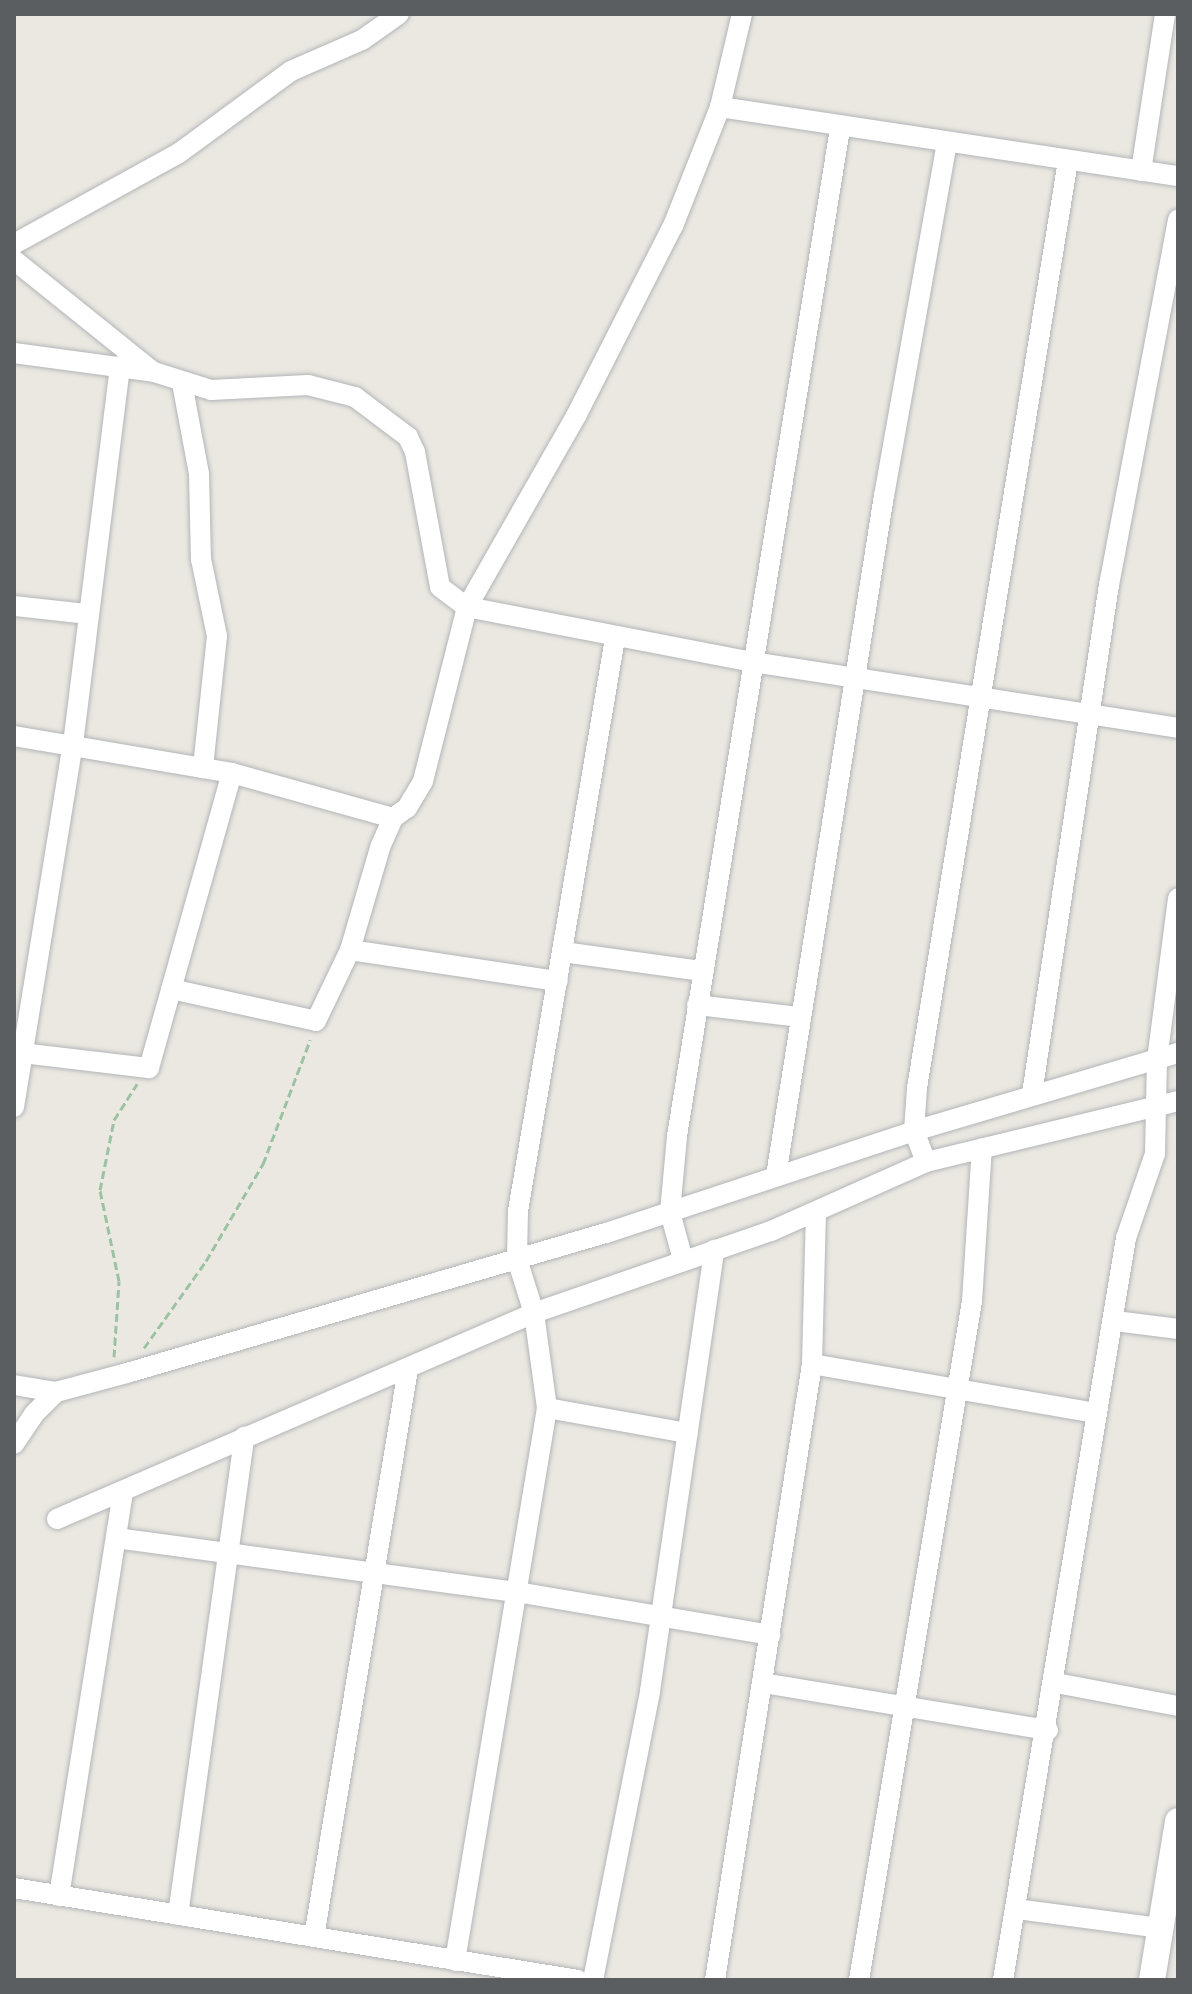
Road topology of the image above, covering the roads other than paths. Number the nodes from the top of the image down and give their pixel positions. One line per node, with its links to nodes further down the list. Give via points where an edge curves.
1 (399, 14): 11 (street, via 362,40 291,71 179,153)
2 (742, 14): 4 (street)
3 (1165, 14): 8 (street)
4 (720, 107): 5 (street); 18 (street, via 697,173 626,320)
5 (840, 128): 6 (street); 21 (street)
6 (947, 143): 7 (street); 22 (street, via 884,496)
7 (1068, 161): 8 (street); 23 (street)
8 (1141, 171): 9 (street)
9 (1178, 176)
10 (1178, 219): 24 (street)
11 (14, 244)
12 (17, 260): 15 (street)
13 (14, 353): 14 (street)
14 (120, 366): 15 (street); 19 (street)
15 (154, 372): 16 (street)
16 (182, 383): 18 (street, via 236,391 331,388 396,423 415,452 440,587); 28 (street, via 199,474 201,559 217,636)
17 (14, 606): 19 (street)
18 (467, 607): 20 (street); 30 (street, via 423,781 407,808)
19 (88, 614): 27 (street)
20 (615, 638): 21 (street); 33 (street)
21 (752, 662): 22 (street); 34 (street)
22 (859, 677): 23 (street); 38 (street)
23 (983, 698): 24 (street); 47 (street)
24 (1090, 714): 25 (street); 42 (street)
25 (1178, 728)
26 (14, 736): 27 (street)
27 (73, 744): 28 (street); 39 (street)
28 (203, 768): 29 (street)
29 (232, 773): 30 (street); 36 (street)
30 (393, 818): 32 (street)
31 (1178, 898): 41 (street)
32 (350, 950): 35 (street); 36 (street, via 316,1021)
33 (563, 952): 34 (street); 35 (street)
34 (701, 971): 37 (street)
35 (558, 981): 54 (street, via 520,1196)
36 (171, 989): 39 (street, via 149,1068)
37 (697, 1005): 38 (street); 51 (street)
38 (799, 1017): 50 (street)
39 (19, 1052): 45 (street)
40 (1178, 1053): 41 (street)
41 (1157, 1060): 42 (street); 44 (street)
42 (1032, 1094): 46 (street)
43 (1178, 1101): 44 (street)
44 (1156, 1106): 48 (street); 57 (street, via 1155,1154 1126,1238)
45 (14, 1107)
46 (993, 1109): 47 (street); 48 (street)
47 (914, 1131): 49 (street); 50 (street)
48 (991, 1146): 49 (street); 62 (street)
49 (926, 1162): 52 (street)
50 (776, 1176): 51 (street)
51 (670, 1212): 54 (street); 55 (street)
52 (816, 1213): 53 (street); 59 (street)
53 (714, 1250): 55 (street); 66 (street)
54 (517, 1259): 56 (street); 63 (street)
55 (683, 1260): 56 (street)
56 (534, 1313): 60 (street); 64 (street)
57 (1115, 1321): 58 (street); 65 (street)
58 (1178, 1329)
59 (812, 1364): 62 (street); 76 (street)
60 (408, 1369): 67 (street); 73 (street)
61 (14, 1385): 63 (street)
62 (955, 1387): 65 (street); 80 (street)
63 (56, 1392): 68 (street)
64 (547, 1408): 66 (street); 74 (street)
65 (1097, 1413): 78 (street)
66 (688, 1433): 75 (street)
67 (244, 1437): 69 (street); 72 (street)
68 (14, 1444)
69 (123, 1494): 70 (street); 71 (street)
70 (57, 1519)
71 (116, 1538): 72 (street); 84 (street)
72 (229, 1553): 73 (street); 86 (street)
73 (376, 1574): 74 (street); 88 (street)
74 (517, 1592): 75 (street); 89 (street)
75 (662, 1614): 76 (street); 91 (street)
76 (770, 1635): 77 (street)
77 (763, 1683): 80 (street); 92 (street)
78 (1056, 1683): 79 (street); 81 (street)
79 (1178, 1706)
80 (904, 1707): 81 (street); 93 (street)
81 (1048, 1730): 85 (street)
82 (1178, 1821): 87 (street)
83 (14, 1888): 84 (street)
84 (59, 1896): 86 (street)
85 (1016, 1909): 87 (street); 94 (street)
86 (178, 1915): 88 (street)
87 (1161, 1928): 95 (street)
88 (314, 1937): 89 (street)
89 (455, 1961): 90 (street)
90 (578, 1980)
91 (593, 1980)
92 (715, 1980)
93 (859, 1980)
94 (1003, 1980)
95 (1152, 1980)

